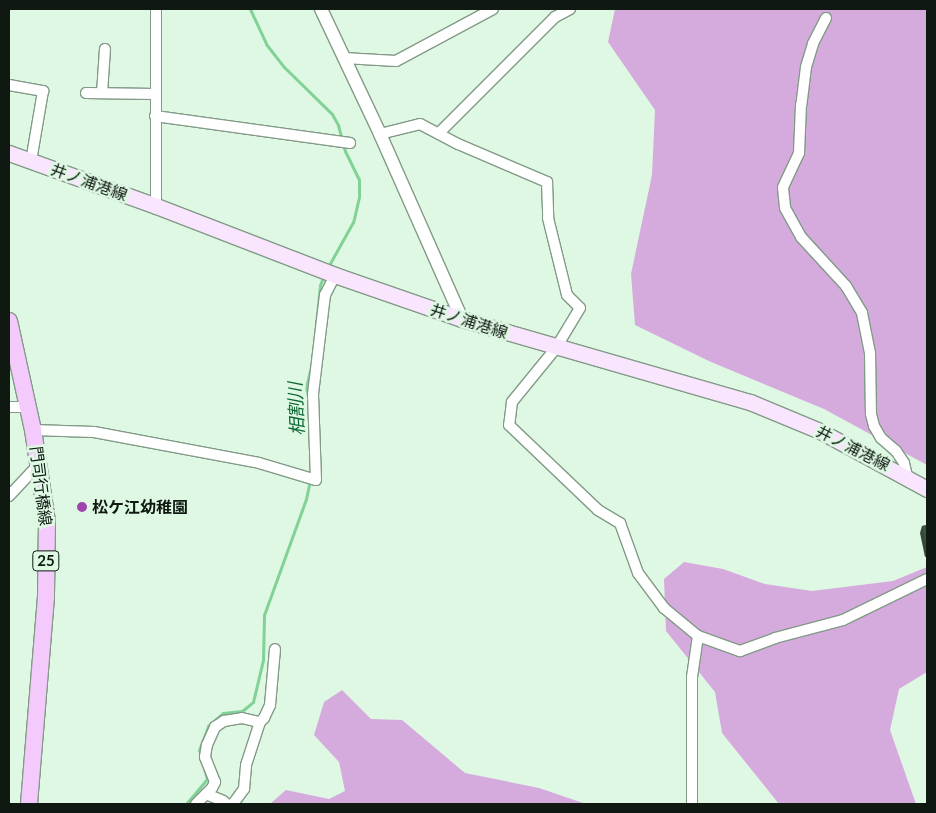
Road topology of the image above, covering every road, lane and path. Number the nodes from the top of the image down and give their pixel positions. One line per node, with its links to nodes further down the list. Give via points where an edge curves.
1 (156, 9): 11 (street)
2 (321, 9): 7 (street)
3 (493, 9): 7 (street, via 396,61)
4 (570, 9): 13 (street, via 555,17)
5 (826, 18): 27 (street, via 806,67 799,153 782,188 785,208 801,237 846,286 862,313 870,353 874,426 904,463)
6 (105, 49): 10 (street)
7 (344, 58): 14 (street)
8 (9, 84): 17 (street, via 43,91)
9 (86, 93): 10 (street)
10 (102, 93): 11 (street)
11 (155, 94): 12 (street)
12 (155, 116): 15 (street); 18 (street)
13 (439, 133): 14 (street, via 420,124); 22 (street, via 547,182 548,218 567,295 580,308)
14 (380, 134): 20 (street)
15 (350, 143)
16 (9, 153): 17 (main road, 井ノ浦港線)
17 (30, 161): 18 (main road, 井ノ浦港線)
18 (156, 206): 19 (main road, 井ノ浦港線)
19 (335, 275): 20 (main road, 井ノ浦港線); 25 (street, via 326,295 313,394 316,480 259,463 94,432)
20 (462, 319): 22 (main road, 井ノ浦港線)
21 (9, 321): 24 (main road, 門司行橋線 / 25)
22 (556, 348): 27 (main road, 井ノ浦港線, via 758,406 820,431); 31 (street, via 512,402 509,426 598,510 620,523 638,573 664,608)
23 (9, 407): 24 (street)
24 (28, 407): 25 (main road, 門司行橋線 / 25)
25 (33, 430): 26 (main road, 門司行橋線 / 25)
26 (39, 464): 29 (street); 35 (main road, 門司行橋線 / 25, via 47,522 46,597)
27 (907, 476): 28 (main road, 井ノ浦港線)
28 (927, 489)
29 (9, 496)
30 (927, 579): 31 (street, via 843,620 740,651)
31 (698, 636): 39 (street, via 692,677)
32 (275, 649): 33 (street, via 270,704)
33 (260, 722): 34 (street, via 242,718 224,721 215,727 205,757 215,782); 38 (street, via 246,765 244,789)
34 (206, 794): 36 (street); 37 (street)
35 (29, 804)
36 (196, 804)
37 (227, 804)
38 (232, 804)
39 (692, 804)

